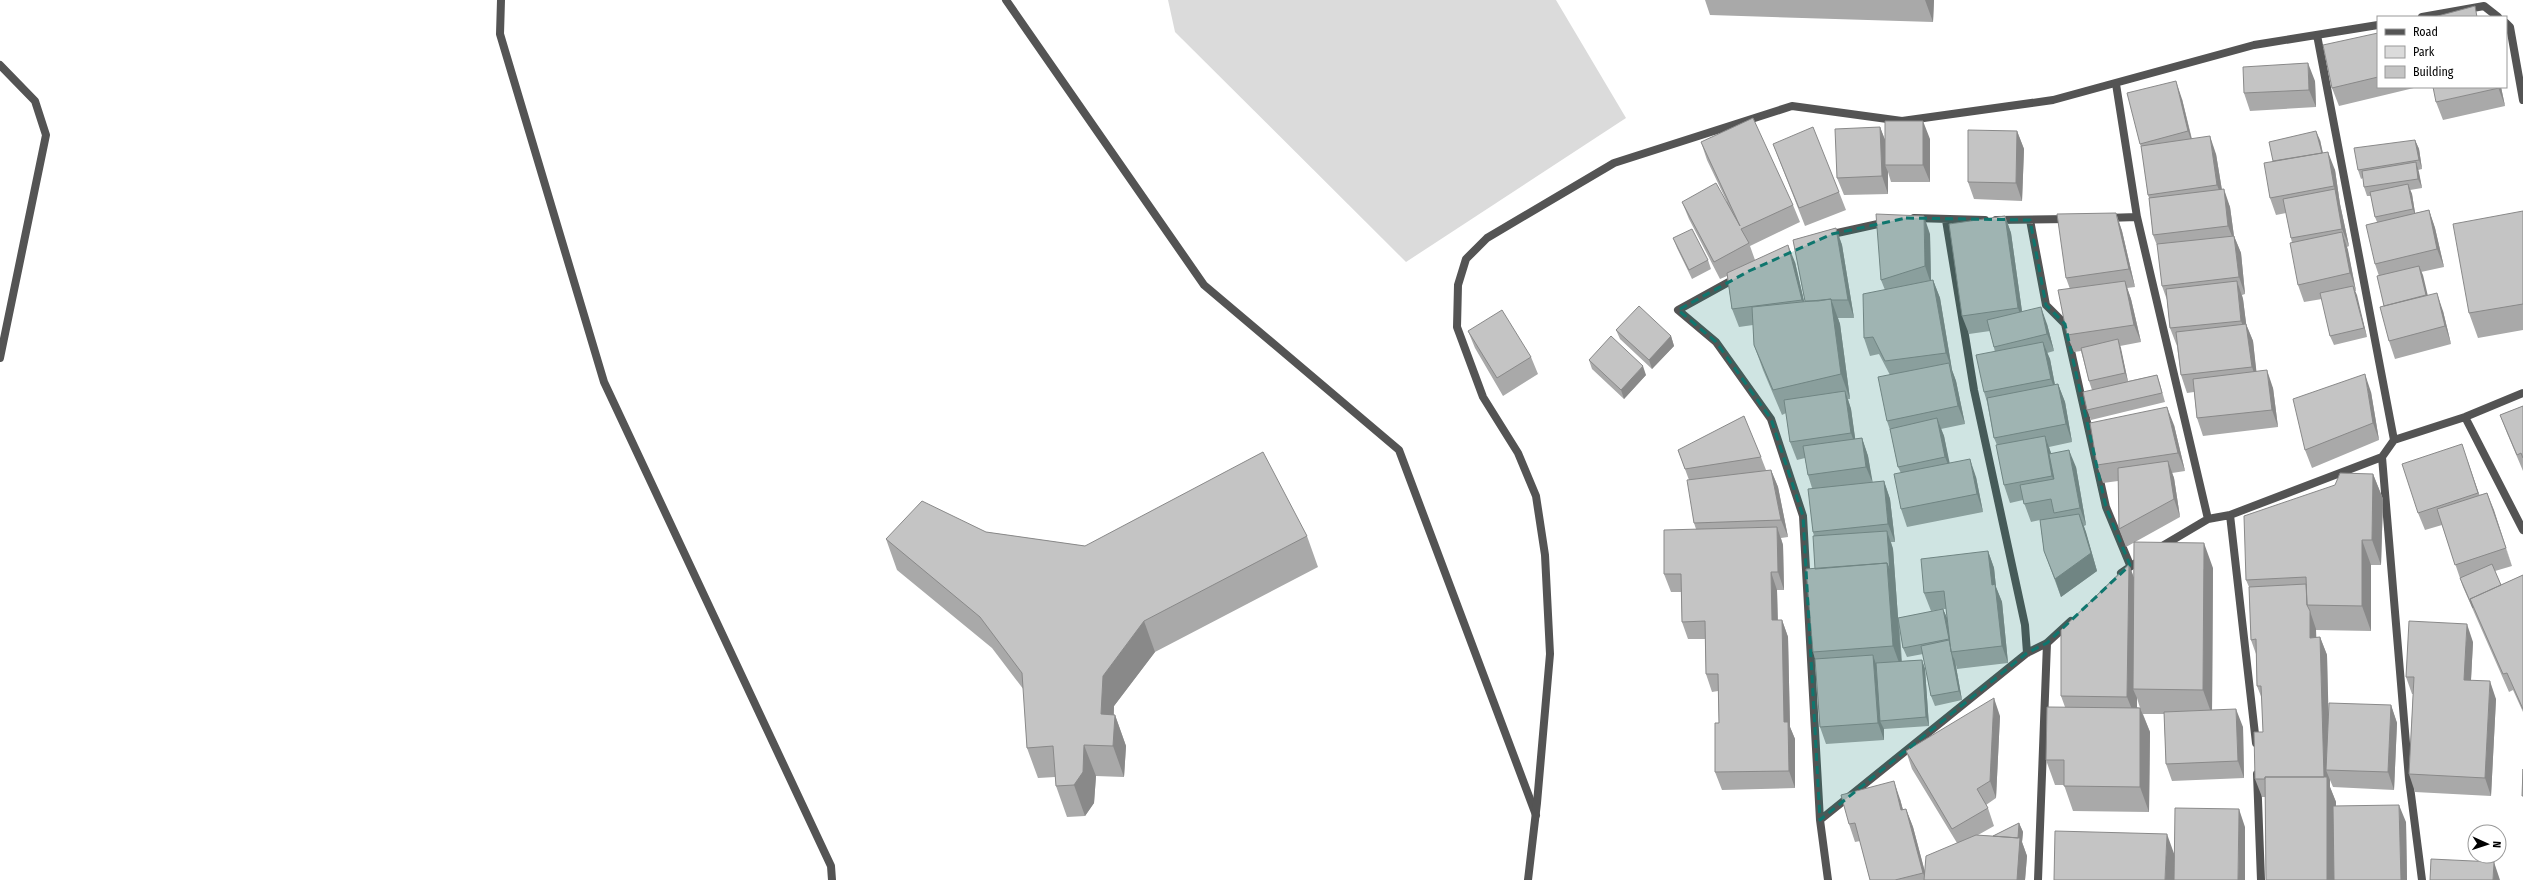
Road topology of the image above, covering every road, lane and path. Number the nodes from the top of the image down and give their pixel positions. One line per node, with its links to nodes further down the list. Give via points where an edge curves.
1 (501, 0): 35 (street, via 500,34 604,382 831,866)
2 (1006, 0): 33 (street, via 1204,286 1399,450)
3 (2428, 16): 4 (street, via 2484,6)
4 (2497, 16)
5 (2507, 24): 10 (street, via 2510,26)
6 (2377, 25): 7 (street)
7 (2317, 35): 9 (street, via 2254,45); 21 (street)
8 (0, 65): 18 (street, via 34,101 46,135)
9 (2116, 84): 11 (street); 33 (street, via 2053,100 1902,121 1792,106 1614,163 1487,238 1466,259 1458,285 1457,328 1483,397 1518,453 1536,496 1545,555 1550,654)
10 (2523, 100)
11 (2137, 217): 13 (street); 24 (street)
12 (2076, 218): 15 (street)
13 (2099, 218)
14 (1946, 220): 15 (street); 16 (street, via 1903,218 1832,234); 30 (street, via 1974,390 2025,625)
15 (2030, 220): 26 (street, via 2046,305 2065,324 2106,507)
16 (1818, 240)
17 (1742, 274): 34 (street, via 1678,310 1716,342 1772,419 1804,516)
18 (0, 358)
19 (2523, 394): 20 (street)
20 (2465, 417): 21 (street); 25 (street)
21 (2394, 440): 22 (street)
22 (2382, 457): 23 (street); 40 (street, via 2409,779)
23 (2230, 515): 24 (street); 31 (street)
24 (2208, 519): 26 (street)
25 (2523, 530)
26 (2130, 565): 27 (street)
27 (2113, 581)
28 (2080, 612): 29 (street)
29 (2047, 643): 30 (street); 38 (street)
30 (2027, 653): 34 (street)
31 (2256, 750)
32 (2256, 766): 39 (street)
33 (1536, 815): 36 (street)
34 (1820, 820): 37 (street)
35 (832, 880)
36 (1528, 880)
37 (1828, 880)
38 (2038, 880)
39 (2261, 880)
40 (2422, 880)

